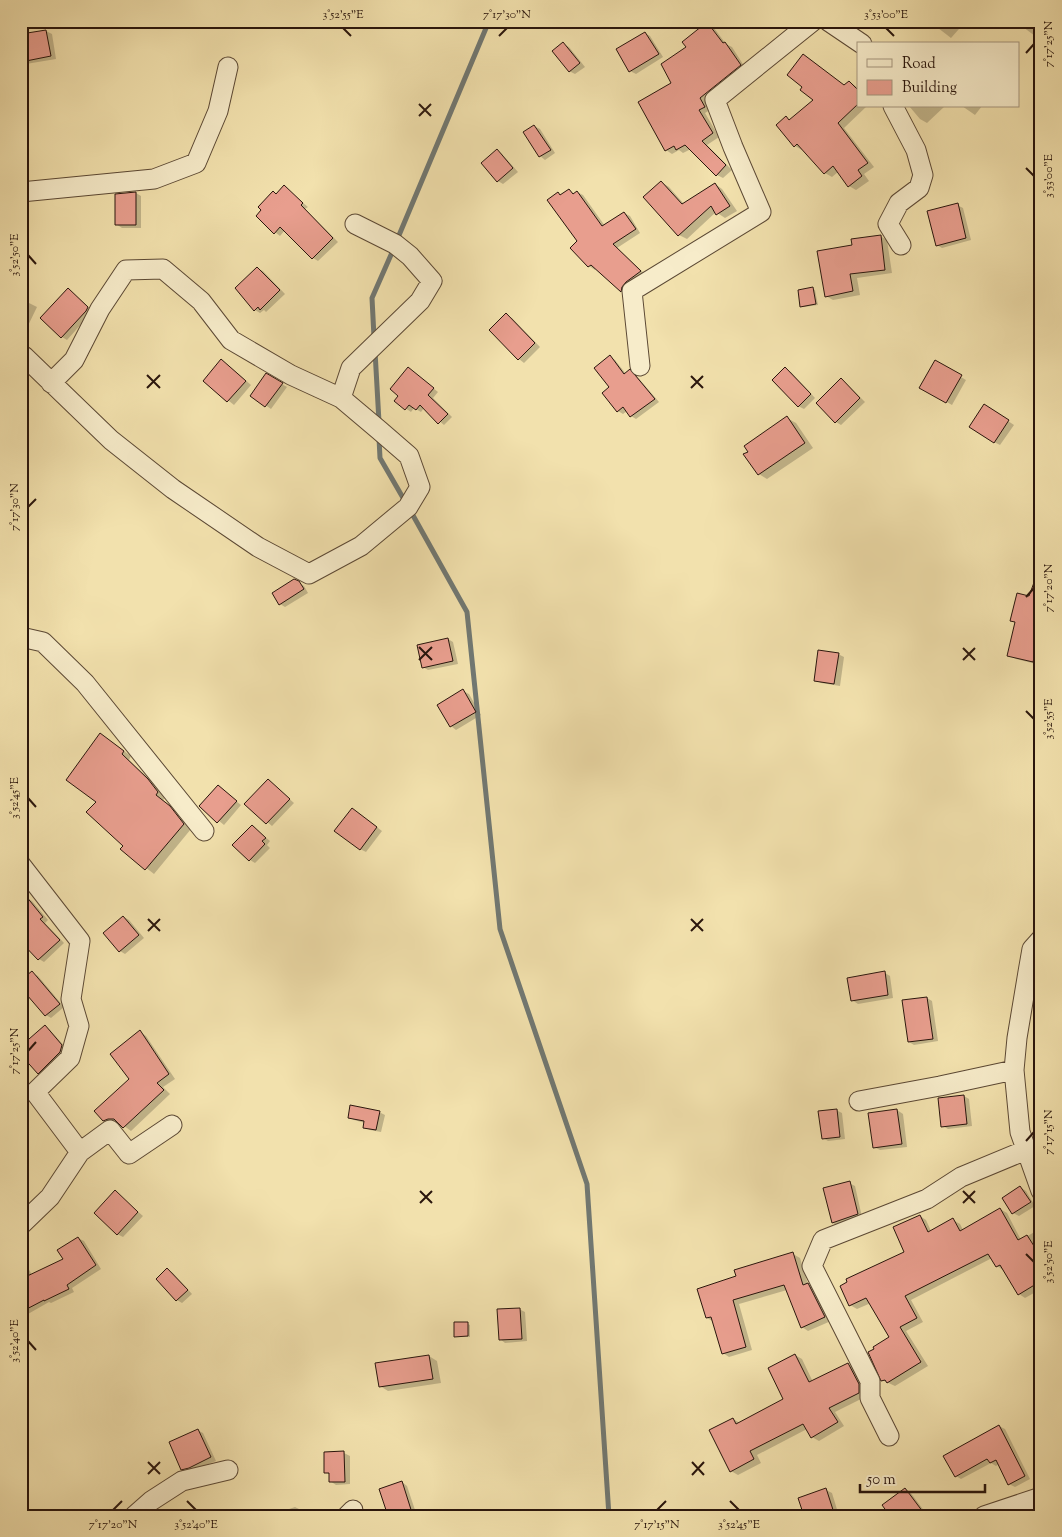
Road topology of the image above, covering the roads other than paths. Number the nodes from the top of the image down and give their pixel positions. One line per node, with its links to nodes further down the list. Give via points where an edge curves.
1 (812, 21): 10 (street, via 715,100 761,212 632,291)
2 (828, 21): 3 (street)
3 (859, 42)
4 (228, 67): 6 (street, via 218,111 196,163 154,179)
5 (894, 108): 8 (street, via 916,150 923,174 919,188 899,204 888,224)
6 (21, 192)
7 (355, 224): 12 (street, via 395,244 432,281 420,302 351,368)
8 (901, 245)
9 (21, 354): 11 (street)
10 (640, 366)
11 (51, 383): 12 (street, via 74,360 100,309 126,270 163,269 201,301 231,340 291,375); 12 (street, via 111,440 173,489 258,547 309,574 361,546 408,508 420,487 409,456)
12 (341, 398)
13 (21, 637): 14 (street, via 43,642 85,683)
14 (204, 831)
15 (21, 865): 21 (street, via 80,941 71,999 79,1026 70,1058 35,1092)
16 (1041, 939): 17 (street, via 1032,950)
17 (1014, 1070): 18 (street); 20 (street, via 1020,1132)
18 (859, 1101)
19 (172, 1126): 21 (street, via 129,1154 110,1130)
20 (1026, 1150): 22 (street); 24 (street, via 961,1177 927,1199 823,1240 812,1266 870,1381 870,1398)
21 (80, 1152): 23 (street, via 50,1197)
22 (1041, 1191)
23 (21, 1225)
24 (889, 1436)
25 (228, 1470): 27 (street, via 182,1480)
26 (1041, 1497): 28 (street)
27 (134, 1516)
28 (984, 1516)

